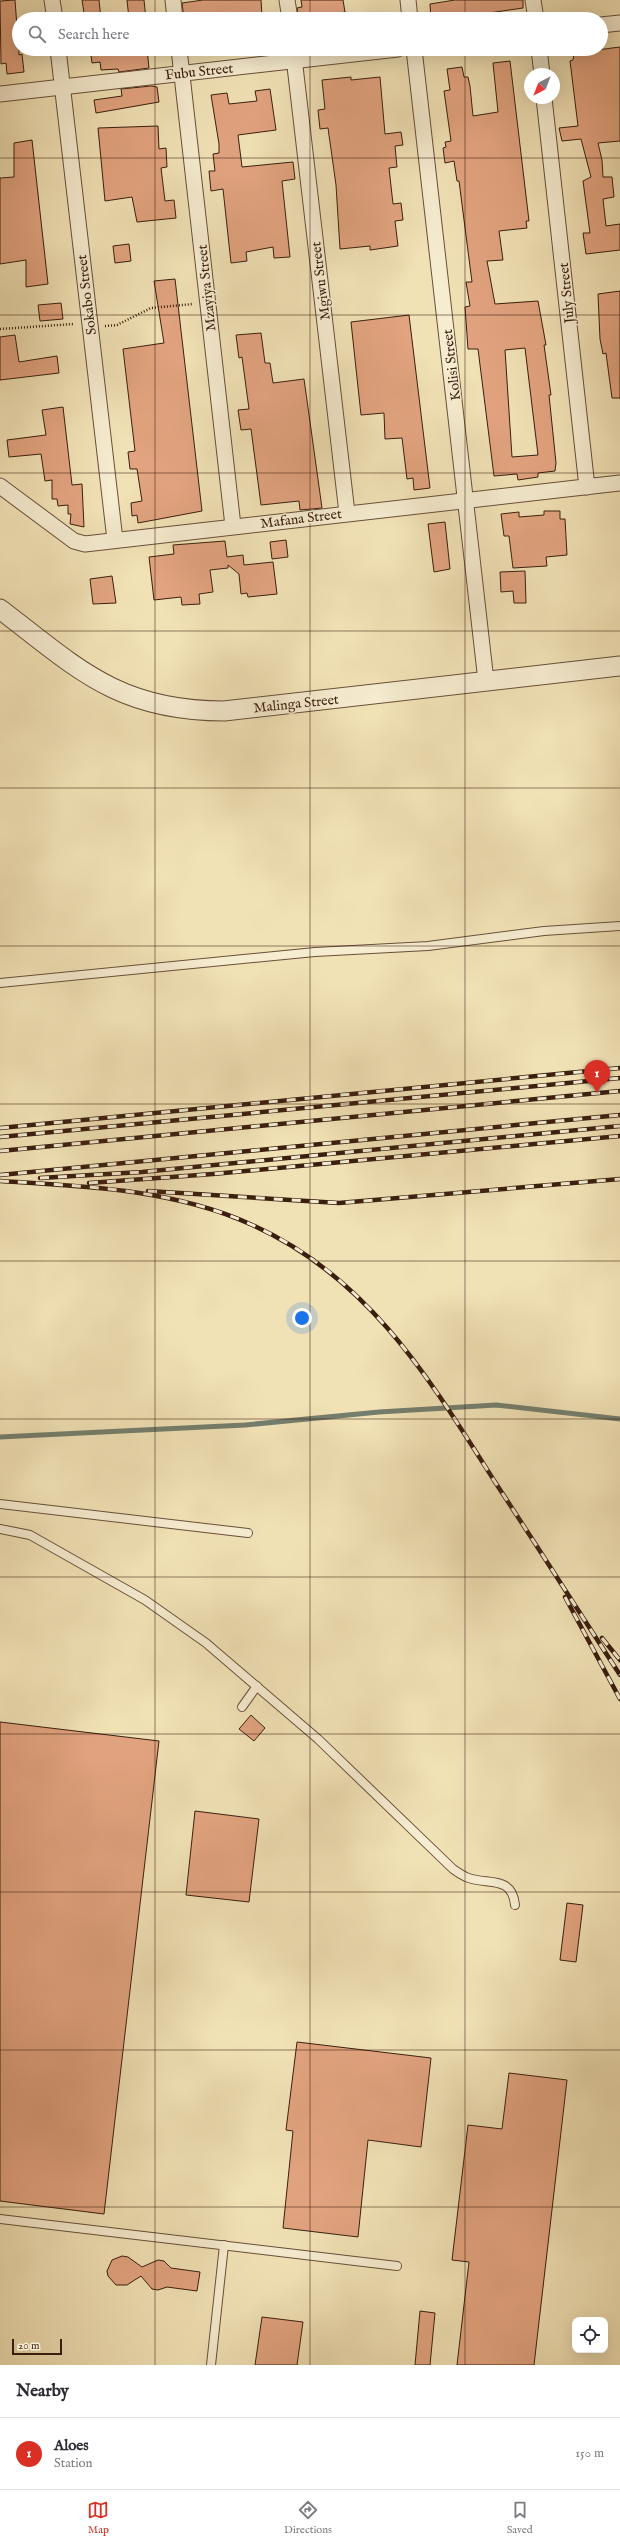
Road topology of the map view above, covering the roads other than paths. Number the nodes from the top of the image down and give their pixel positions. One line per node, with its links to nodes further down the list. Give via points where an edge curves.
1 (52, 0): 6 (street)
2 (173, 0): 7 (street)
3 (287, 0): 8 (street)
4 (408, 0): 9 (street)
5 (533, 0): 10 (street)
6 (54, 12)
7 (174, 12)
8 (289, 12)
9 (409, 12)
10 (535, 12)
11 (620, 23): 12 (street)
12 (608, 24)
13 (59, 56): 21 (street, Sokabo Street)
14 (180, 56): 20 (street, Mzayiya Street)
15 (288, 56): 20 (street, Fubu Street)
16 (294, 56): 28 (street, Mgiwu Street)
17 (415, 56): 27 (street, Kolisi Street)
18 (540, 56): 19 (street)
19 (541, 68)
20 (182, 73): 21 (street, Fubu Street); 29 (street, Mzayiya Street)
21 (62, 85): 22 (street, Fubu Street); 30 (street, Sokabo Street)
22 (0, 94)
23 (545, 104): 26 (street, July Street)
24 (620, 483): 26 (street, Mafana Street)
25 (0, 486): 30 (street, Mafana Street, via 74,541 85,544)
26 (587, 487): 27 (street, Mafana Street)
27 (467, 502): 28 (street, Mafana Street); 33 (street, Kolisi Street)
28 (347, 513): 29 (street, Mafana Street)
29 (233, 526): 30 (street, Mafana Street)
30 (115, 540)
31 (0, 609): 33 (street, Malinga Street, via 92,678 128,696 169,708 224,711)
32 (620, 666): 33 (street, Malinga Street)
33 (486, 681)
34 (620, 926): 35 (lane, via 544,931 428,946 315,952)
35 (0, 983)
36 (0, 1504): 38 (lane)
37 (0, 1529): 39 (lane, via 30,1535 145,1600 206,1643)
38 (248, 1533)
39 (257, 1686): 40 (lane); 41 (lane, via 324,1745 453,1869 467,1878 496,1882 509,1888 514,1896)
40 (242, 1707)
41 (515, 1905)
42 (0, 2219): 43 (lane)
43 (224, 2245): 44 (lane); 45 (lane)
44 (397, 2266)
45 (211, 2365)

